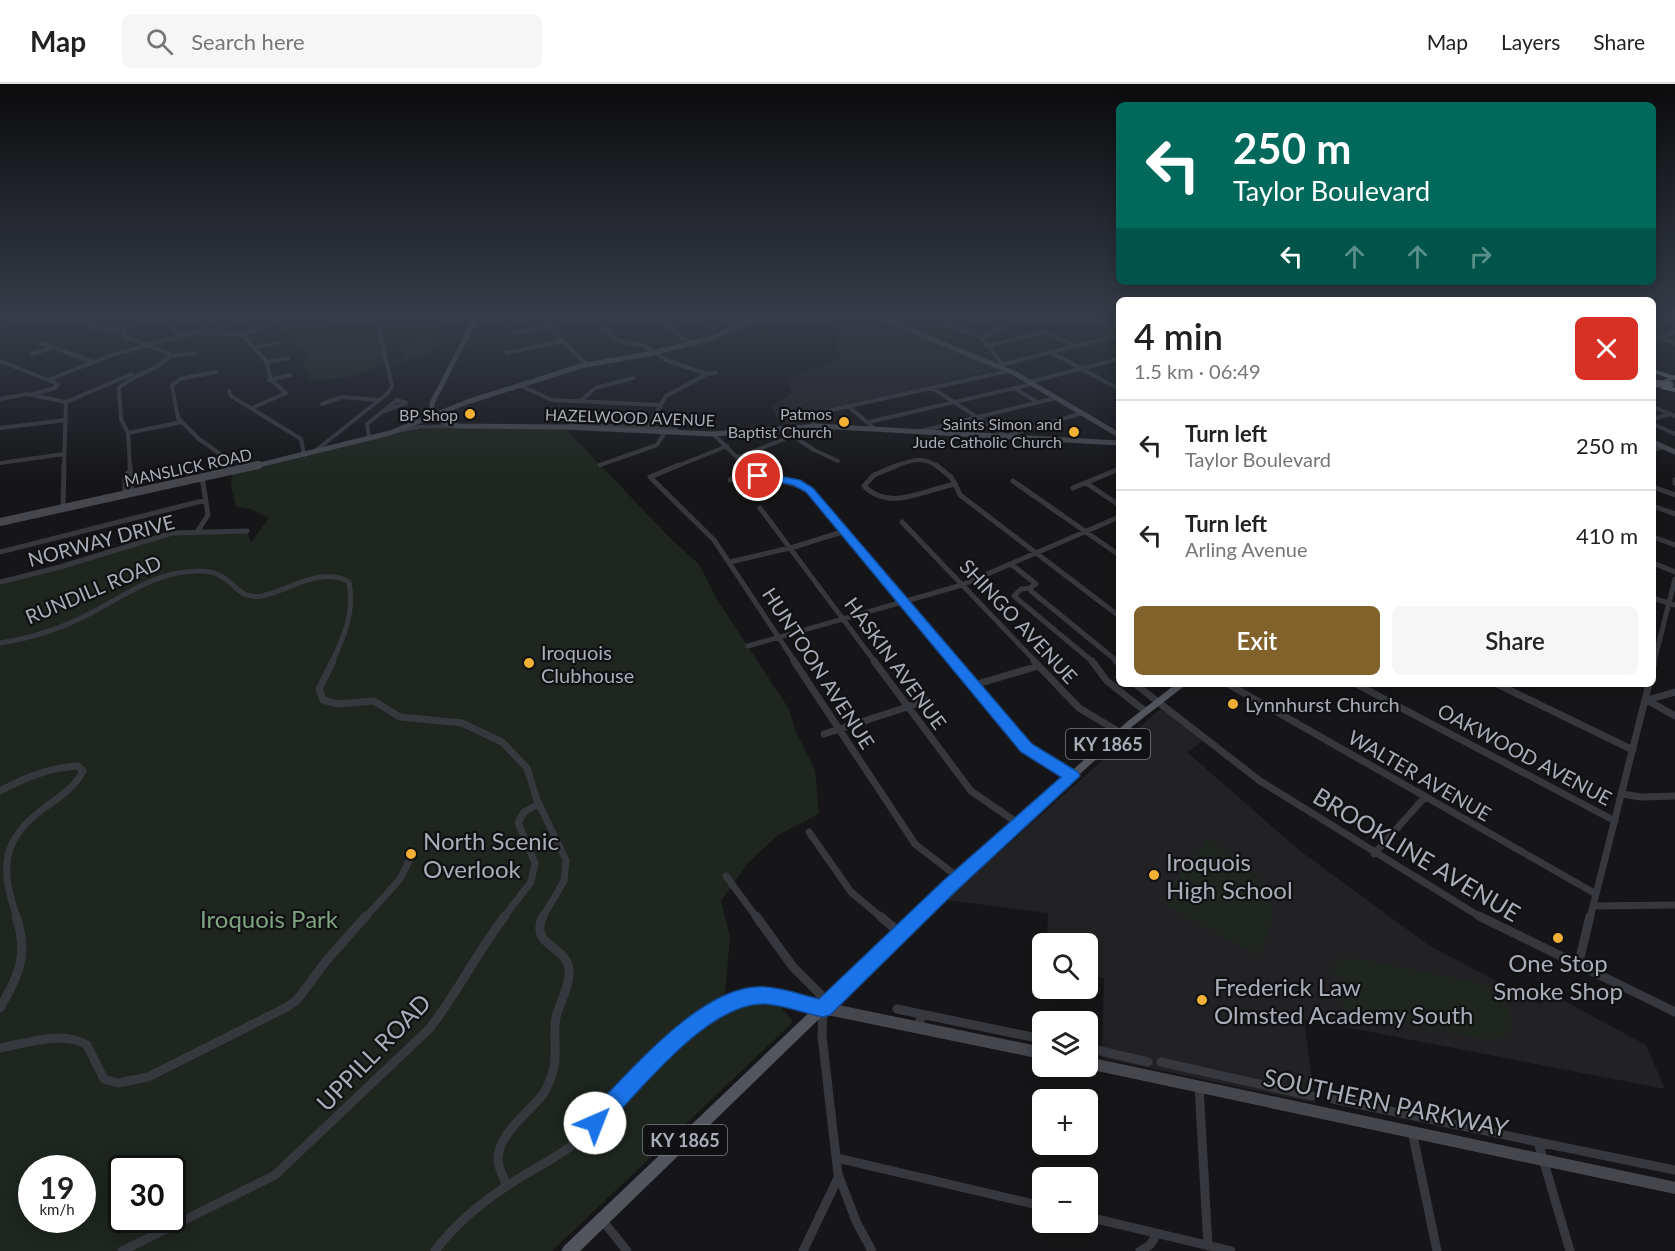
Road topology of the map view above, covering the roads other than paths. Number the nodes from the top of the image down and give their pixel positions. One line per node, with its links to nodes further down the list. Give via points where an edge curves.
1 (24, 370): 21 (street)
2 (72, 370): 21 (street)
3 (143, 370): 16 (street)
4 (268, 370): 22 (street)
5 (389, 370): 35 (street, via 392,386)
6 (450, 370): 47 (street, via 432,405)
7 (570, 370): 25 (street, MANSLICK ROAD)
8 (697, 370): 17 (street)
9 (1006, 370): 28 (street)
10 (1008, 370): 23 (street)
11 (1076, 370): 23 (street)
12 (1084, 370): 26 (street)
13 (1656, 371): 20 (highway)
14 (216, 372): 53 (street, via 172,384 176,416)
15 (716, 373): 17 (street)
16 (133, 374): 36 (street); 67 (street, via 119,390 121,419)
17 (707, 374): 42 (street, via 668,394)
18 (291, 375): 22 (street)
19 (634, 378): 37 (street, via 595,388)
20 (1675, 378): 24 (main road)
21 (48, 380): 32 (street, via 58,386)
22 (269, 380): 44 (street, via 285,394)
23 (1030, 383): 29 (street); 33 (street)
24 (1656, 384)
25 (521, 386): 37 (street, via 546,399); 40 (street, MANSLICK ROAD)
26 (1116, 386)
27 (1656, 386): 30 (highway, bridge)
28 (932, 388): 38 (street); 43 (street)
29 (1014, 388): 38 (street); 39 (street)
30 (1671, 388)
31 (229, 392): 44 (street)
32 (33, 394): 34 (street); 36 (street)
33 (1056, 398): 39 (street); 48 (street)
34 (0, 399)
35 (378, 400): 41 (street, via 342,397); 46 (street)
36 (66, 402): 52 (street)
37 (580, 402): 42 (street)
38 (955, 402): 50 (street); 54 (street)
39 (1037, 402): 50 (street)
40 (463, 403): 47 (street, MANSLICK ROAD); 47 (street, MANSLICK ROAD)
41 (322, 404)
42 (659, 405): 61 (street)
43 (848, 406): 54 (street); 58 (street, via 819,414)
44 (252, 408): 83 (street, via 301,439)
45 (1656, 408): 49 (street)
46 (365, 411): 74 (street, via 382,412 366,425); 80 (street)
47 (435, 412): 56 (street, HAZELWOOD AVENUE, via 445,423); 64 (street, MANSLICK ROAD); 71 (street, MANSLICK ROAD)
48 (1082, 413): 68 (street); 73 (street)
49 (1672, 415): 51 (street)
50 (976, 417): 63 (street); 73 (street)
51 (1656, 418)
52 (66, 420): 60 (street); 82 (street)
53 (182, 422): 67 (street); 90 (street, via 226,458)
54 (868, 422): 62 (street)
55 (569, 424): 59 (street)
56 (460, 425): 59 (street, HAZELWOOD AVENUE); 64 (street)
57 (1656, 425): 70 (street)
58 (812, 426): 62 (street, HAZELWOOD AVENUE); 69 (street, HAZELWOOD AVENUE); 72 (street)
59 (593, 427): 61 (street, HAZELWOOD AVENUE)
60 (0, 428)
61 (647, 429): 65 (street, HAZELWOOD AVENUE); 66 (street)
62 (875, 429): 63 (street, HAZELWOOD AVENUE)
63 (921, 431): 73 (street, HAZELWOOD AVENUE)
64 (394, 432): 71 (street, MANSLICK ROAD)
65 (665, 432): 66 (street, HAZELWOOD AVENUE); 87 (street, via 657,445)
66 (676, 432): 69 (street, HAZELWOOD AVENUE)
67 (128, 433): 98 (street)
68 (1116, 433)
69 (713, 434): 77 (street)
70 (1675, 434)
71 (382, 435): 74 (main road, MANSLICK ROAD)
72 (793, 436): 84 (street); 85 (street)
73 (1006, 436): 75 (street, HAZELWOOD AVENUE)
74 (369, 438): 80 (main road, MANSLICK ROAD)
75 (1116, 443)
76 (1656, 443): 78 (street)
77 (727, 447): 84 (street); 119 (street, HUNTOON AVENUE, via 650,477 708,532)
78 (1664, 447): 79 (street); 81 (street)
79 (1656, 449)
80 (313, 452): 83 (street, MANSLICK ROAD)
81 (1675, 452)
82 (64, 454): 86 (street); 103 (street)
83 (304, 455): 90 (main road, MANSLICK ROAD)
84 (739, 457): 89 (street)
85 (838, 461)
86 (0, 463)
87 (600, 465)
88 (1116, 470): 95 (street)
89 (751, 471): 92 (street); 110 (street, via 807,488)
90 (229, 472): 91 (main road, MANSLICK ROAD)
91 (202, 477): 98 (street, MANSLICK ROAD); 100 (street)
92 (730, 480)
93 (1013, 481): 112 (street)
94 (955, 483): 94 (street, via 923,459 889,469 864,486 880,499 892,500); 117 (street, via 960,495)
95 (1086, 483): 96 (street); 101 (street)
96 (1073, 488)
97 (1656, 488): 99 (street)
98 (128, 494): 103 (street, MANSLICK ROAD)
99 (1675, 495)
100 (206, 500): 111 (street, via 208,518); 116 (street)
101 (1116, 503)
102 (1656, 507): 105 (street)
103 (63, 508): 107 (street, MANSLICK ROAD)
104 (760, 508): 115 (street, HASKIN AVENUE)
105 (1675, 514)
106 (1116, 518): 112 (street)
107 (0, 522)
108 (902, 522): 125 (street, SHINGO AVENUE)
109 (247, 531): 111 (street, NORWAY DRIVE)
110 (845, 531): 115 (street); 128 (street)
111 (197, 532): 124 (street, NORWAY DRIVE, via 165,534)
112 (1085, 532): 117 (street); 118 (street)
113 (1656, 538): 114 (street)
114 (1675, 545)
115 (790, 548): 119 (street); 131 (street, HASKIN AVENUE)
116 (0, 552)
117 (1036, 552): 120 (street); 130 (street)
118 (1116, 553)
119 (730, 562): 132 (street, HUNTOON AVENUE)
120 (1011, 564): 125 (street); 126 (street, via 1036,584)
121 (1656, 564): 122 (street)
122 (1675, 572)
123 (1675, 579): 129 (street)
124 (0, 582)
125 (962, 585): 128 (street); 137 (street, SHINGO AVENUE)
126 (1030, 588): 136 (street); 150 (street, via 1014,596)
127 (1656, 599): 129 (street)
128 (904, 601): 131 (street); 138 (street)
129 (1673, 604): 134 (street)
130 (1116, 614)
131 (844, 619): 132 (street); 149 (street, HASKIN AVENUE)
132 (779, 637): 135 (street); 152 (street, HUNTOON AVENUE)
133 (0, 643): 161 (street, RUNDILL ROAD, via 68,623 140,585 170,575 214,573 238,594 255,597 321,577 340,577 349,582 352,591 347,627 320,686 321,697 338,704 374,701 399,717 446,720 476,727 514,752 527,768)
134 (1656, 644)
135 (748, 646)
136 (1116, 660)
137 (1038, 666): 138 (street); 153 (street, SHINGO AVENUE, via 1078,708)
138 (974, 685): 156 (street, via 1027,748)
139 (1139, 687): 148 (street, BROOKLINE AVENUE)
140 (1178, 687): 148 (main road, KY 1865)
141 (1233, 687): 160 (street, WALTER AVENUE)
142 (1362, 687): 162 (street, OAKWOOD AVENUE)
143 (1503, 687): 155 (street)
144 (1648, 687): 147 (street)
145 (1675, 692): 147 (street)
146 (929, 700): 149 (street)
147 (1647, 700): 151 (street); 155 (street)
148 (1158, 701): 150 (main road, KY 1865); 165 (street, BROOKLINE AVENUE, via 1260,781)
149 (909, 707): 152 (street); 163 (street, HASKIN AVENUE, via 974,794)
150 (1145, 711): 153 (main road, KY 1865)
151 (1675, 716)
152 (839, 729): 154 (street); 168 (street, HUNTOON AVENUE, via 915,844)
153 (1120, 733): 156 (main road, KY 1865)
154 (824, 734)
155 (1633, 750): 158 (street)
156 (1072, 776): 163 (main road, KY 1865)
157 (0, 791): 174 (street, via 21,780 68,767 78,766 83,771 76,782 26,824 4,861 4,893 23,951)
158 (1622, 794): 159 (street); 162 (street)
159 (1675, 796)
160 (1425, 797): 165 (street); 169 (street, WALTER AVENUE)
161 (539, 804): 198 (street, RUNDILL ROAD, via 564,854 567,870 539,930 542,938 565,958 569,972 556,1018 552,1074 539,1100 506,1137 498,1152); 205 (street, UPPILL ROAD, via 524,812 518,823 533,857 531,882 488,938 429,1029 275,1175)
162 (1615, 820): 169 (street)
163 (1019, 824): 168 (main road, KY 1865)
164 (809, 832): 172 (street, via 851,892)
165 (1374, 854): 173 (street, BROOKLINE AVENUE, via 1478,917)
166 (409, 861): 181 (street, via 400,879 326,961 297,1000 170,1067 148,1077 111,1082 104,1079 86,1044 67,1038)
167 (726, 876): 175 (street, via 793,967 820,994)
168 (959, 878): 172 (main road, KY 1865)
169 (1596, 894): 171 (street)
170 (1675, 905): 171 (street)
171 (1594, 906): 173 (street)
172 (900, 933): 175 (main road, KY 1865)
173 (1578, 966): 177 (street, BROOKLINE AVENUE)
174 (0, 1008)
175 (823, 1008): 179 (street); 194 (street, via 822,1036); 198 (street, via 764,995 715,1008 685,1030 572,1146); 202 (main road, KY 1865)
176 (897, 1009): 178 (street)
177 (1675, 1012)
178 (921, 1014): 179 (street); 180 (street)
179 (919, 1027): 183 (street)
180 (1032, 1037)
181 (0, 1048)
182 (1098, 1050): 184 (street)
183 (1032, 1051)
184 (1128, 1057): 185 (street); 188 (street)
185 (1148, 1062)
186 (1161, 1062): 190 (street)
187 (1098, 1065): 188 (street, SOUTHERN PARKWAY)
188 (1128, 1071): 189 (street, SOUTHERN PARKWAY)
189 (1199, 1086): 192 (street, SOUTHERN PARKWAY); 204 (street)
190 (1312, 1095)
191 (1333, 1099): 193 (street)
192 (1412, 1131): 195 (street, SOUTHERN PARKWAY); 213 (street)
193 (1538, 1142): 195 (street); 196 (street)
194 (837, 1158): 197 (street); 200 (street)
195 (1542, 1158): 199 (street, SOUTHERN PARKWAY); 214 (street)
196 (1675, 1170)
197 (839, 1176): 209 (street); 210 (street)
198 (507, 1186): 206 (street, via 454,1227)
199 (1675, 1188)
200 (1032, 1204)
201 (1098, 1219): 203 (street)
202 (602, 1220): 207 (main road, KY 1865); 208 (street)
203 (1157, 1234): 204 (street); 211 (street)
204 (1208, 1245): 212 (street)
205 (122, 1251)
206 (435, 1251)
207 (569, 1251)
208 (627, 1251)
209 (803, 1251)
210 (872, 1251)
211 (1140, 1251)
212 (1231, 1251)
213 (1437, 1251)
214 (1570, 1251)

